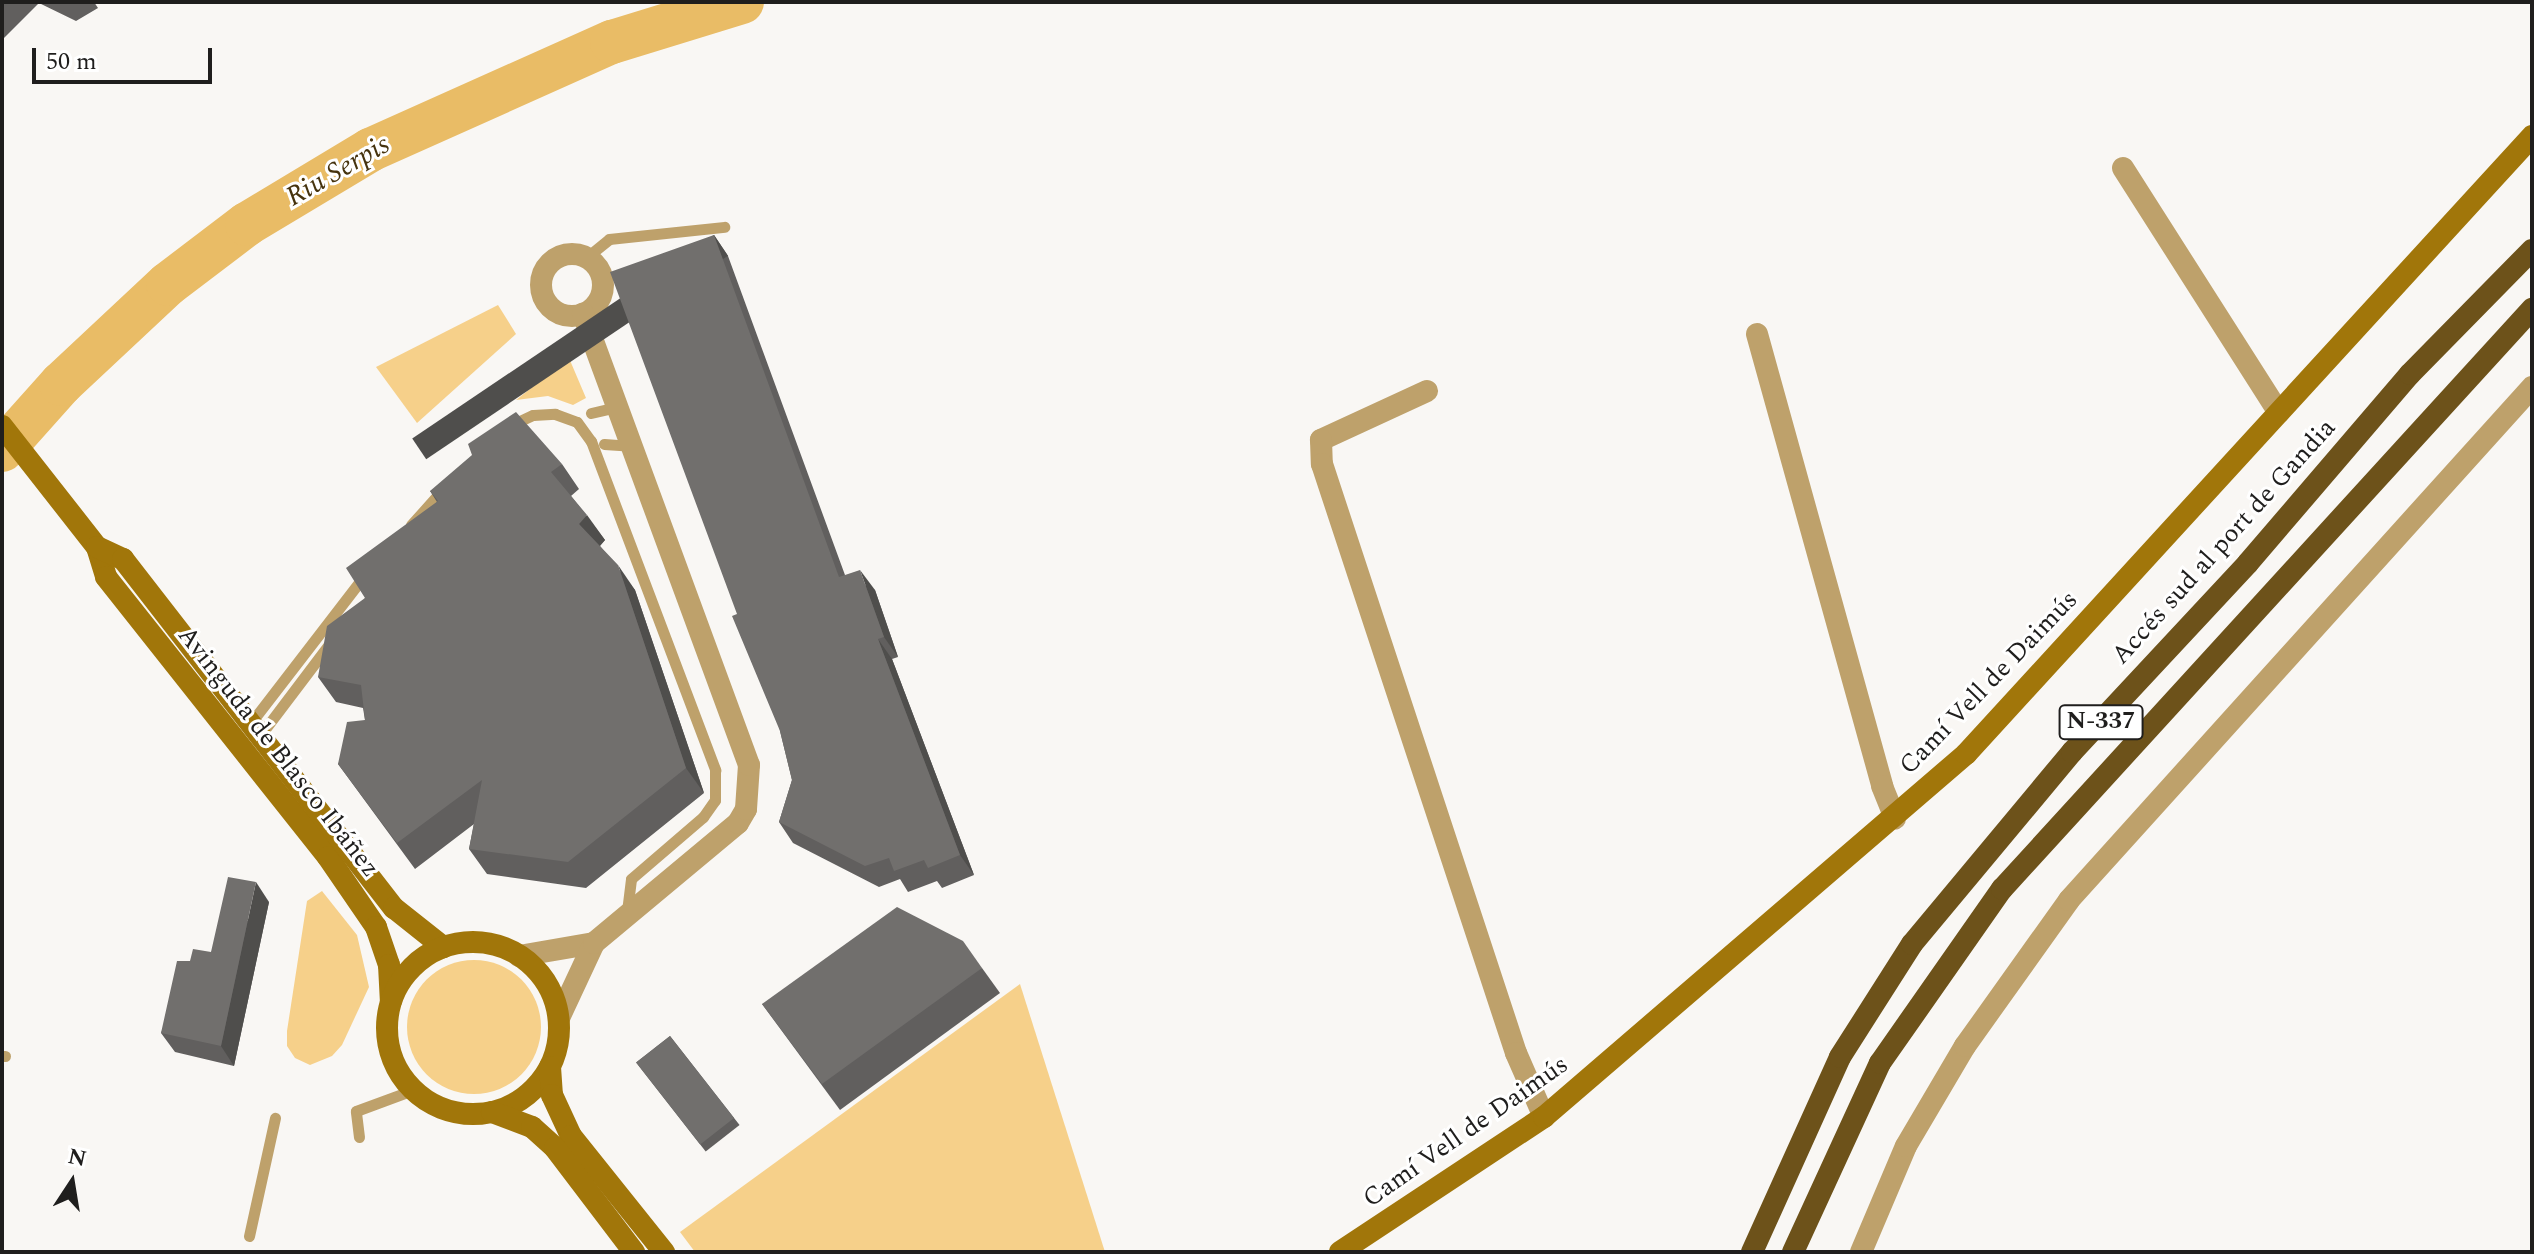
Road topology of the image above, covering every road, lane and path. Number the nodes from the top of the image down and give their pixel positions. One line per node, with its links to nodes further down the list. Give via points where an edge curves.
1 (2532, 136): 13 (main road, Camí Vell de Daimús)
2 (2123, 168): 13 (street)
3 (724, 227): 5 (lane, via 609,239)
4 (2532, 250): 41 (highway, Accés sud al port de Gandia / N-337, via 2410,374 2248,563 2072,752 1912,944 1840,1057)
5 (587, 257): 7 (street, via 603,282 599,301); 7 (street, via 557,257 541,282 551,308 567,316)
6 (2532, 309): 42 (highway, N-337, via 2002,889 1880,1063)
7 (583, 314): 11 (street)
8 (1757, 334): 24 (street)
9 (2532, 387): 43 (street, via 2069,900 1965,1046 1906,1146)
10 (1427, 391): 34 (street, via 1321,440 1322,464 1516,1053)
11 (617, 407): 12 (lane); 17 (street)
12 (591, 413)
13 (2279, 413): 24 (main road, Camí Vell de Daimús, via 1966,754)
14 (2, 426): 20 (main road, Avinguda de Blasco Ibáñez)
15 (495, 435): 25 (lane, via 533,415 555,414 577,422 591,441 715,770 715,800 703,817 631,879)
16 (604, 444): 17 (lane)
17 (631, 446): 25 (street, via 749,765 746,809 738,823)
18 (455, 476): 19 (lane)
19 (403, 533)
20 (97, 547): 23 (main road, Avinguda de Blasco Ibáñez, via 123,559); 29 (main road, Avinguda de Blasco Ibáñez, via 106,577 328,857 376,927 389,965)
21 (372, 568): 23 (lane)
22 (342, 626): 23 (lane)
23 (254, 730): 27 (main road, Avinguda de Blasco Ibáñez, via 394,908)
24 (1895, 818): 34 (main road, Camí Vell de Daimús)
25 (626, 917): 26 (street)
26 (594, 943): 28 (street); 30 (street)
27 (443, 947): 28 (main road, via 495,945); 29 (main road, via 411,968)
28 (519, 956): 30 (main road, via 552,994)
29 (391, 1001): 32 (main road, via 388,1043)
30 (559, 1018): 31 (main road)
31 (550, 1067): 33 (main road, via 535,1088); 39 (main road, via 552,1095 571,1136)
32 (413, 1090): 33 (main road, via 436,1106 464,1114); 36 (lane, via 356,1111)
33 (492, 1112): 38 (main road, via 532,1127 555,1148)
34 (1544, 1117): 40 (main road, Camí Vell de Daimús)
35 (275, 1118): 37 (lane)
36 (359, 1137)
37 (249, 1236)
38 (634, 1252)
39 (664, 1252)
40 (1340, 1252)
41 (1752, 1252)
42 (1793, 1252)
43 (1861, 1252)

